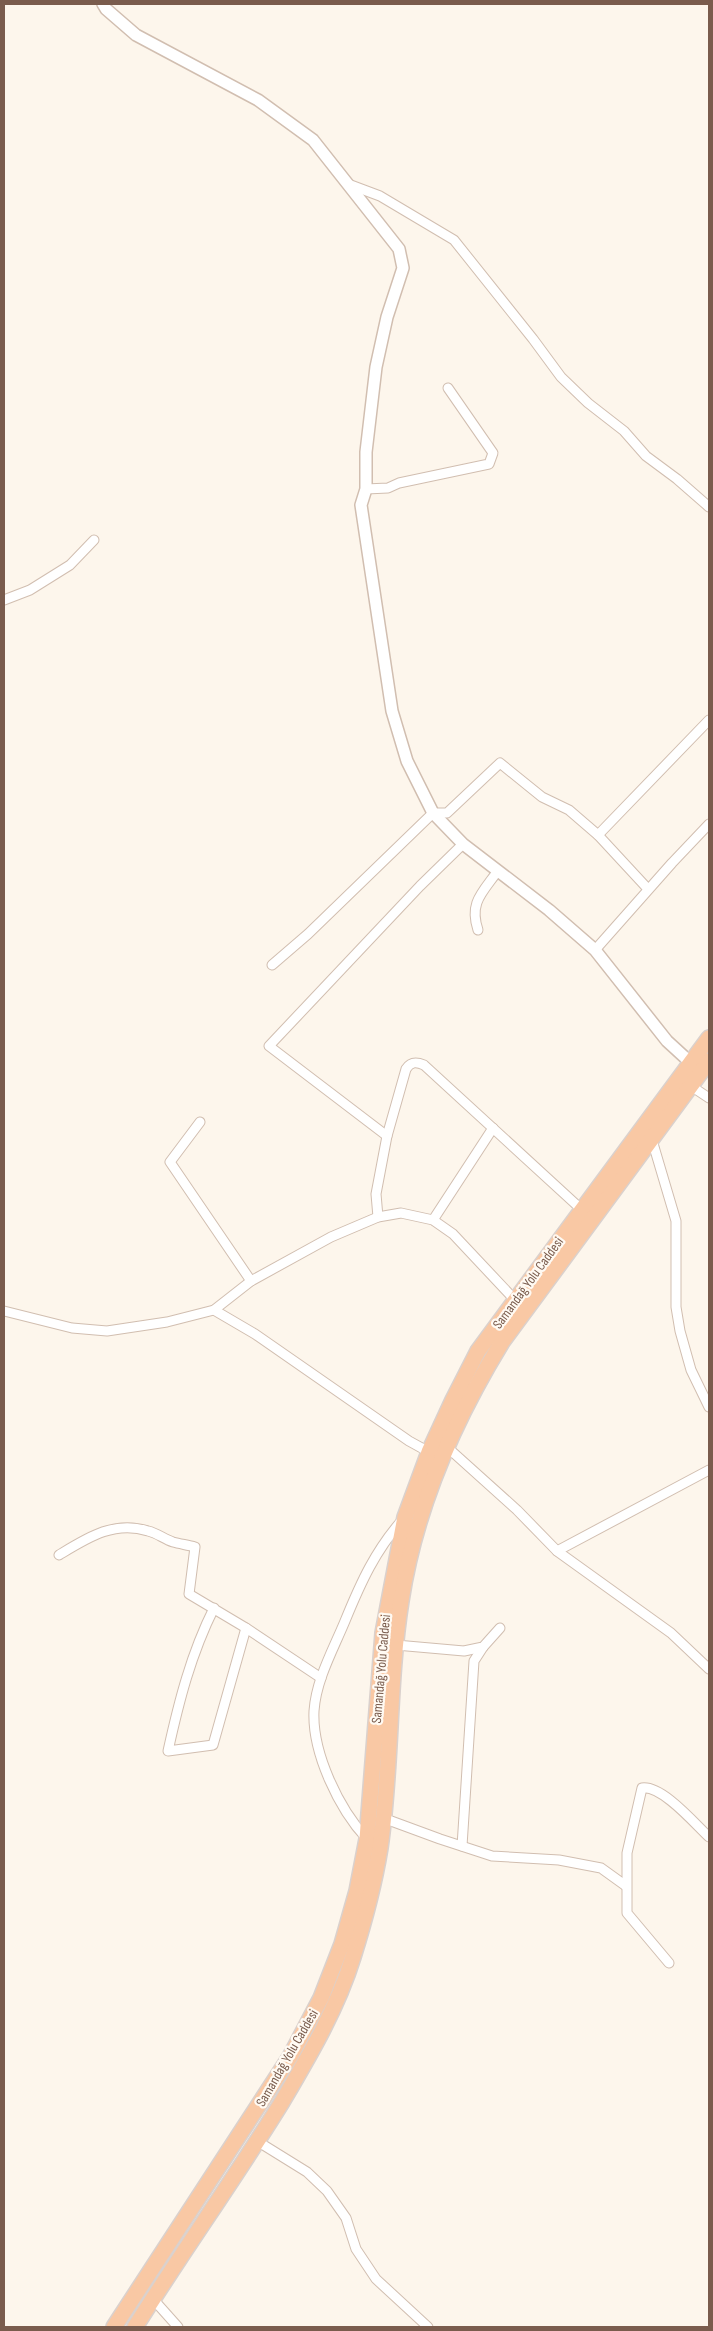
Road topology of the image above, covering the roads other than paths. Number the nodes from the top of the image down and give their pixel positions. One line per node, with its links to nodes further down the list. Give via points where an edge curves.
1 (103, 4): 2 (street, via 136,34 258,100 313,140)
2 (348, 184): 4 (street, via 399,249 403,268 376,366 366,452); 5 (street, via 380,196 454,240 561,377 624,431 646,456)
3 (448, 388): 4 (street, via 493,453 489,464 388,488)
4 (366, 489): 9 (street, via 360,505 392,711 407,760)
5 (709, 507)
6 (94, 540): 7 (street, via 70,565 30,590)
7 (4, 600)
8 (709, 720): 11 (street)
9 (433, 813): 11 (street, via 447,813 500,763 542,797 569,810); 12 (street); 17 (street)
10 (709, 824): 14 (street)
11 (598, 835): 14 (street)
12 (463, 844): 13 (street); 25 (street, via 269,1046)
13 (497, 872): 15 (street, via 476,901 474,917); 16 (street, via 549,910)
14 (648, 889): 16 (street)
15 (478, 930)
16 (595, 950): 20 (street, via 667,1041)
17 (272, 965)
18 (709, 1038): 20 (highway, Samandağ Yolu Caddesi)
19 (709, 1061): 21 (highway, Samandağ Yolu Caddesi)
20 (691, 1063): 27 (highway, Samandağ Yolu Caddesi)
21 (691, 1086): 22 (street); 26 (highway, Samandağ Yolu Caddesi)
22 (709, 1098)
23 (200, 1122): 30 (street, via 170,1162)
24 (493, 1128): 25 (street, via 417,1062 406,1068); 27 (street); 29 (street)
25 (387, 1136): 28 (street, via 376,1194)
26 (652, 1140): 34 (street, via 676,1221 676,1306 680,1331 691,1370); 35 (highway, Samandağ Yolu Caddesi, via 502,1342)
27 (581, 1209): 31 (highway, Samandağ Yolu Caddesi)
28 (378, 1217): 29 (street, via 401,1213); 30 (street, via 331,1237)
29 (434, 1220): 31 (street, via 453,1234)
30 (251, 1281): 32 (street)
31 (515, 1300): 36 (highway, Samandağ Yolu Caddesi, via 478,1351)
32 (214, 1310): 33 (street, via 167,1322 107,1331 72,1328); 36 (street, via 255,1334)
33 (4, 1311)
34 (709, 1407)
35 (447, 1448): 39 (street, via 518,1510); 44 (highway, Samandağ Yolu Caddesi, via 432,1481 411,1554)
36 (429, 1452): 38 (highway, Samandağ Yolu Caddesi)
37 (709, 1470): 39 (street)
38 (405, 1517): 47 (street, via 371,1561); 50 (highway, Samandağ Yolu Caddesi, via 383,1633)
39 (557, 1551): 46 (street, via 671,1633)
40 (59, 1555): 41 (street, via 94,1534 114,1528 131,1527 195,1547 189,1594)
41 (214, 1608): 42 (street); 42 (street, via 200,1636 181,1692 168,1751 213,1745)
42 (246, 1628): 47 (street)
43 (500, 1628): 45 (street)
44 (396, 1646): 45 (street, via 464,1651); 48 (highway, Samandağ Yolu Caddesi)
45 (483, 1647): 51 (street, via 474,1661)
46 (709, 1669)
47 (321, 1678): 50 (street, via 314,1711 316,1738 330,1779 351,1821)
48 (383, 1818): 51 (street); 54 (highway, Samandağ Yolu Caddesi, via 368,1904 352,1960 331,2014)
49 (709, 1837): 52 (street, via 665,1796 647,1787 642,1788 627,1853)
50 (367, 1839): 56 (highway, Samandağ Yolu Caddesi, via 357,1891 322,1998 290,2057)
51 (462, 1846): 52 (street, via 492,1856 559,1860 601,1868)
52 (626, 1886): 53 (street, via 627,1913)
53 (669, 1964)
54 (257, 2141): 55 (highway, Samandağ Yolu Caddesi); 59 (street, via 307,2172 327,2191 346,2218 356,2249 376,2279)
55 (153, 2299): 57 (highway, Samandağ Yolu Caddesi); 58 (street)
56 (114, 2327)
57 (135, 2327)
58 (178, 2327)
59 (428, 2327)

